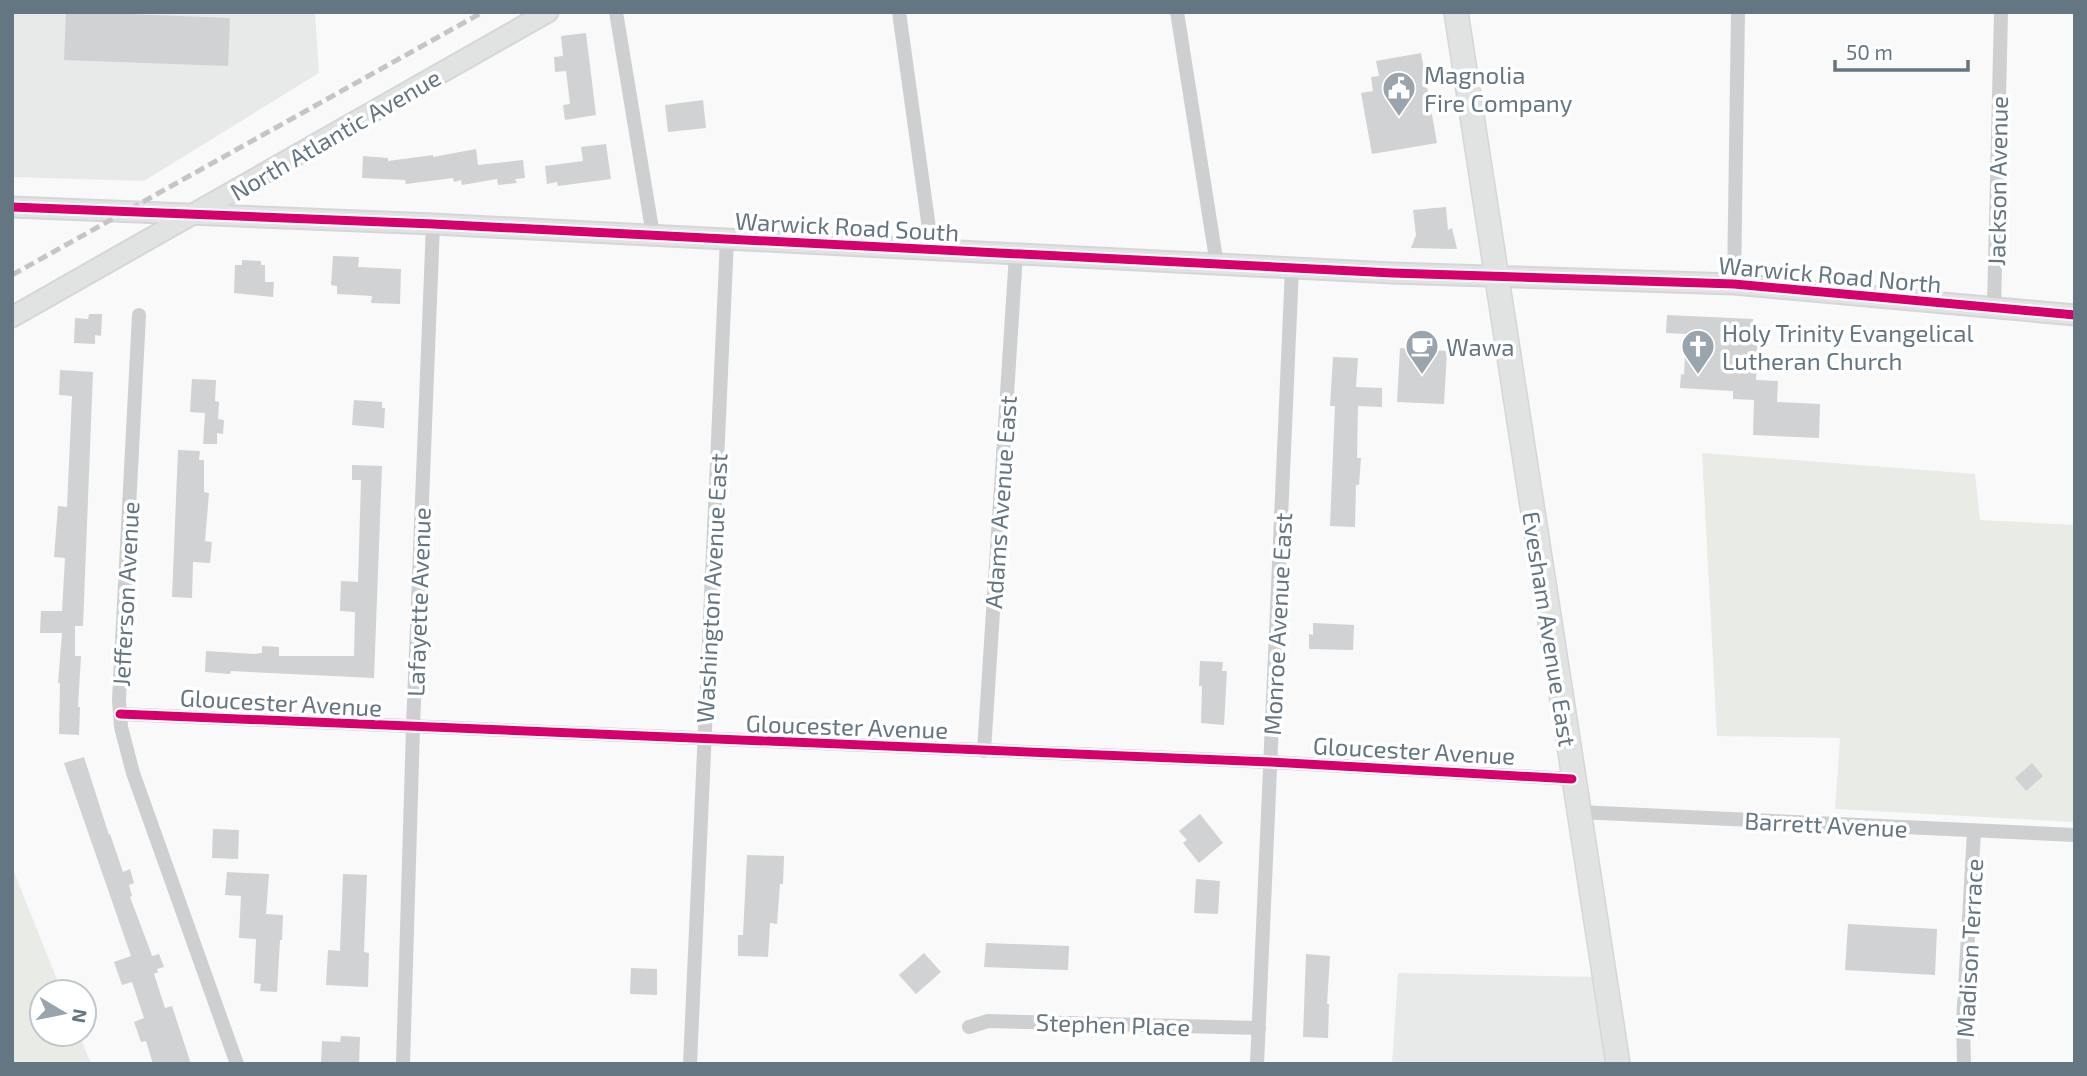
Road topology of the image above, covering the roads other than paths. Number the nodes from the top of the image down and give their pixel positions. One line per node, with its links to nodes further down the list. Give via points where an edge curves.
1 (548, 12): 9 (street, North Atlantic Avenue)
2 (616, 12): 11 (street)
3 (899, 12): 13 (street)
4 (1177, 12): 15 (street)
5 (1456, 12): 17 (main road, Evesham Avenue East)
6 (1738, 12): 18 (street)
7 (2001, 12): 19 (street, Jackson Avenue)
8 (12, 207): 9 (street, Warwick Road South)
9 (195, 214): 10 (street, Warwick Road South); 22 (street, North Atlantic Avenue)
10 (433, 224): 11 (street, Warwick Road South); 24 (street, Lafayette Avenue)
11 (653, 235): 12 (street, Warwick Road South)
12 (727, 239): 13 (street, Warwick Road South); 25 (street, Washington Avenue East)
13 (932, 250): 14 (street, Warwick Road South)
14 (1016, 254): 15 (street, Warwick Road South); 26 (street, Adams Avenue East)
15 (1217, 265): 16 (street, Warwick Road South)
16 (1292, 268): 17 (street, Warwick Road South); 27 (street, Monroe Avenue East)
17 (1497, 276): 18 (street, Warwick Road North); 28 (main road, Evesham Avenue East)
18 (1734, 284): 19 (street, Warwick Road North)
19 (1994, 307): 21 (street, Warwick Road North)
20 (139, 315): 23 (street, Jefferson Avenue)
21 (2075, 315)
22 (12, 317)
23 (120, 714): 24 (street, Gloucester Avenue); 34 (street, Jefferson Avenue, via 133,773)
24 (413, 727): 25 (street, Gloucester Avenue); 35 (street, Lafayette Avenue)
25 (704, 740): 26 (street, Gloucester Avenue); 36 (street, Washington Avenue East)
26 (984, 751): 27 (street, Gloucester Avenue)
27 (1270, 761): 28 (street, Gloucester Avenue); 33 (street, Monroe Avenue East)
28 (1572, 779): 29 (main road, Evesham Avenue East)
29 (1578, 812): 30 (street, Barrett Avenue); 38 (main road, Evesham Avenue East)
30 (1974, 831): 31 (street, Barrett Avenue); 39 (street, Madison Terrace)
31 (2075, 835)
32 (969, 1027): 33 (street, Stephen Place, via 988,1021)
33 (1259, 1028): 37 (street, Monroe Avenue East)
34 (237, 1064)
35 (403, 1064)
36 (690, 1064)
37 (1257, 1064)
38 (1618, 1064)
39 (1964, 1064)

